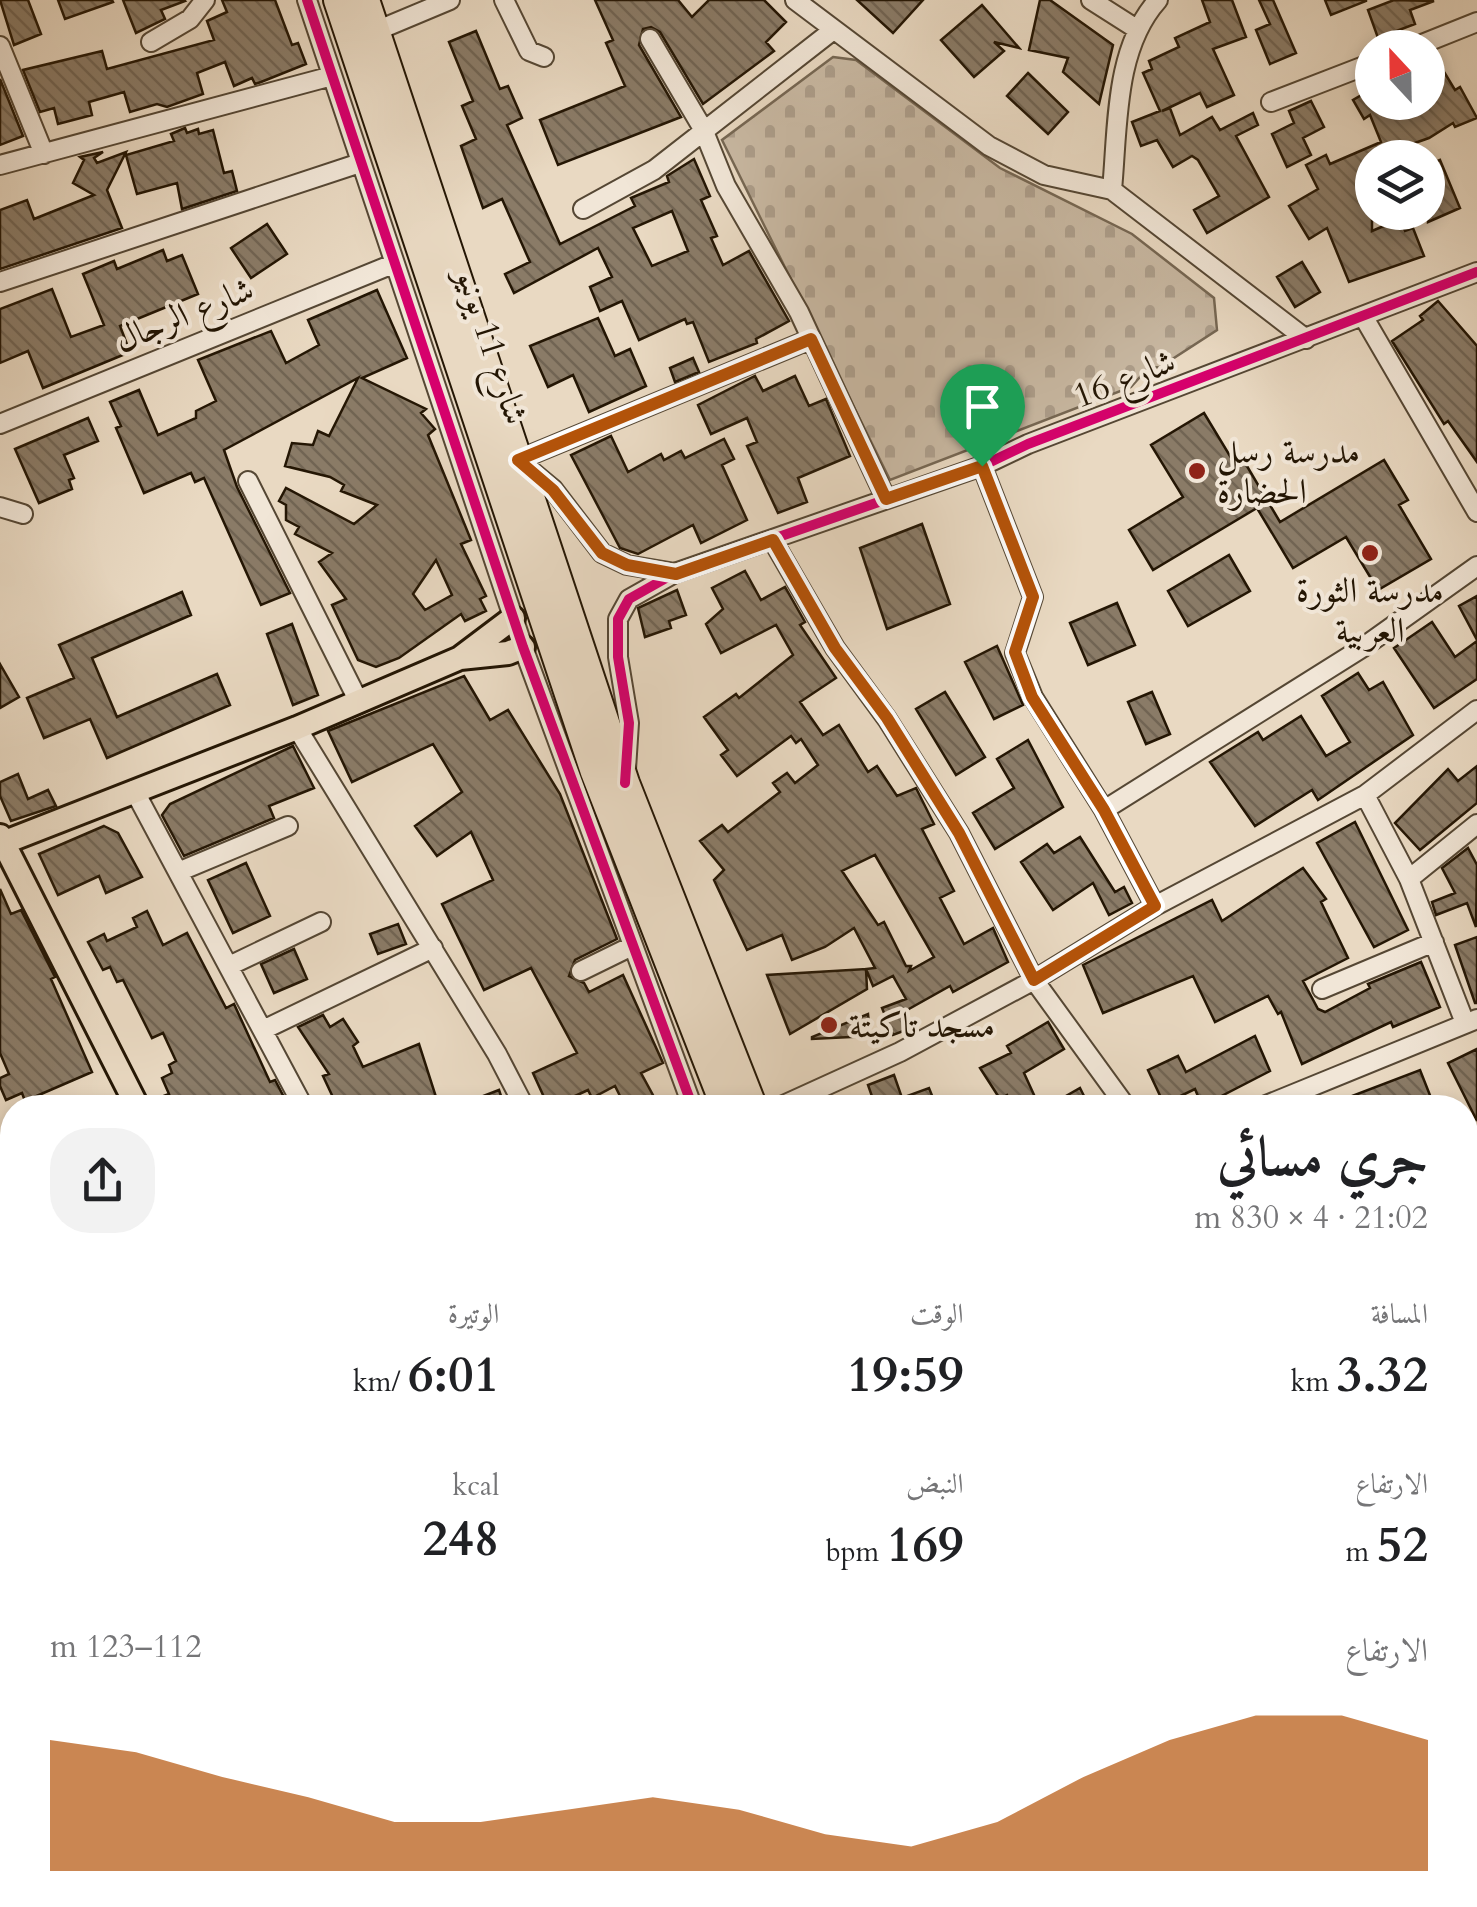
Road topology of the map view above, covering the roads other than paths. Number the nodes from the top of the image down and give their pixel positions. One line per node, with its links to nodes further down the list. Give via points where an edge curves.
1 (205, 0): 16 (street, via 190,20)
2 (308, 0): 20 (street)
3 (338, 0): 76 (highway, شارع 11 يونيو, via 595,772)
4 (365, 0): 12 (highway, شارع 11 يونيو)
5 (450, 0): 12 (street)
6 (504, 0): 18 (street, via 529,51)
7 (794, 0): 13 (street)
8 (1091, 0): 10 (street)
9 (1158, 0): 10 (street)
10 (1136, 28): 26 (street, via 1121,93)
11 (1475, 28): 14 (street)
12 (376, 31): 35 (highway, شارع 11 يونيو)
13 (832, 31): 22 (street); 26 (street, via 989,146 1044,174)
14 (1445, 38)
15 (650, 39): 22 (street)
16 (151, 42)
17 (0, 46): 23 (street)
18 (544, 58)
19 (1355, 69): 21 (street)
20 (332, 76): 23 (street); 24 (street)
21 (1271, 102)
22 (703, 129): 27 (street, via 654,170); 32 (street, via 726,186)
23 (44, 154): 25 (street)
24 (360, 163): 28 (street); 30 (street)
25 (0, 165)
26 (1112, 190): 33 (street)
27 (582, 209)
28 (393, 264): 34 (street, شارع الرجال); 46 (street)
29 (1477, 272): 31 (street, شارع 16)
30 (0, 282)
31 (1363, 316): 33 (street, شارع 16); 38 (street)
32 (811, 339): 35 (street); 39 (street)
33 (1306, 339): 36 (street, شارع 16)
34 (0, 424)
35 (518, 460): 45 (street, via 553,490 602,553); 52 (highway, شارع 11 يونيو)
36 (982, 466): 39 (street, شارع 16); 55 (street, via 1033,597 1015,652 1032,697)
37 (248, 481): 49 (street)
38 (1471, 490): 41 (street)
39 (886, 499): 43 (street, شارع 16)
40 (0, 507): 42 (street)
41 (1477, 512)
42 (23, 514)
43 (773, 540): 45 (street, شارع 16); 68 (street, via 835,648 959,833)
44 (1477, 566): 55 (street, via 1362,648)
45 (676, 574): 52 (street, شارع 16, via 629,599 618,619 629,723)
46 (514, 618): 47 (street); 48 (main road)
47 (523, 647): 48 (main road); 64 (street)
48 (460, 658): 49 (main road)
49 (358, 702): 51 (main road)
50 (1477, 710): 54 (street)
51 (297, 728): 53 (main road); 65 (street)
52 (625, 782): 77 (highway, شارع 11 يونيو)
53 (134, 790): 58 (main road); 59 (street)
54 (1365, 795): 60 (street); 61 (street)
55 (1104, 810): 61 (street)
56 (1477, 824): 60 (street)
57 (288, 826): 59 (street)
58 (1, 841): 72 (main road)
59 (178, 872): 66 (street)
60 (1410, 880): 63 (street)
61 (1155, 906): 68 (street)
62 (322, 922): 66 (street)
63 (1434, 942): 69 (street); 70 (street)
64 (632, 946): 67 (street); 75 (street)
65 (433, 948): 71 (street); 74 (street)
66 (229, 966): 71 (street)
67 (581, 971)
68 (1034, 980): 78 (street); 79 (street)
69 (1322, 990)
70 (1471, 1021): 80 (street)
71 (263, 1030): 73 (street)
72 (131, 1095)
73 (297, 1095)
74 (518, 1095)
75 (689, 1095)
76 (721, 1095)
77 (748, 1095)
78 (806, 1095)
79 (1118, 1095)
80 (1291, 1095)

